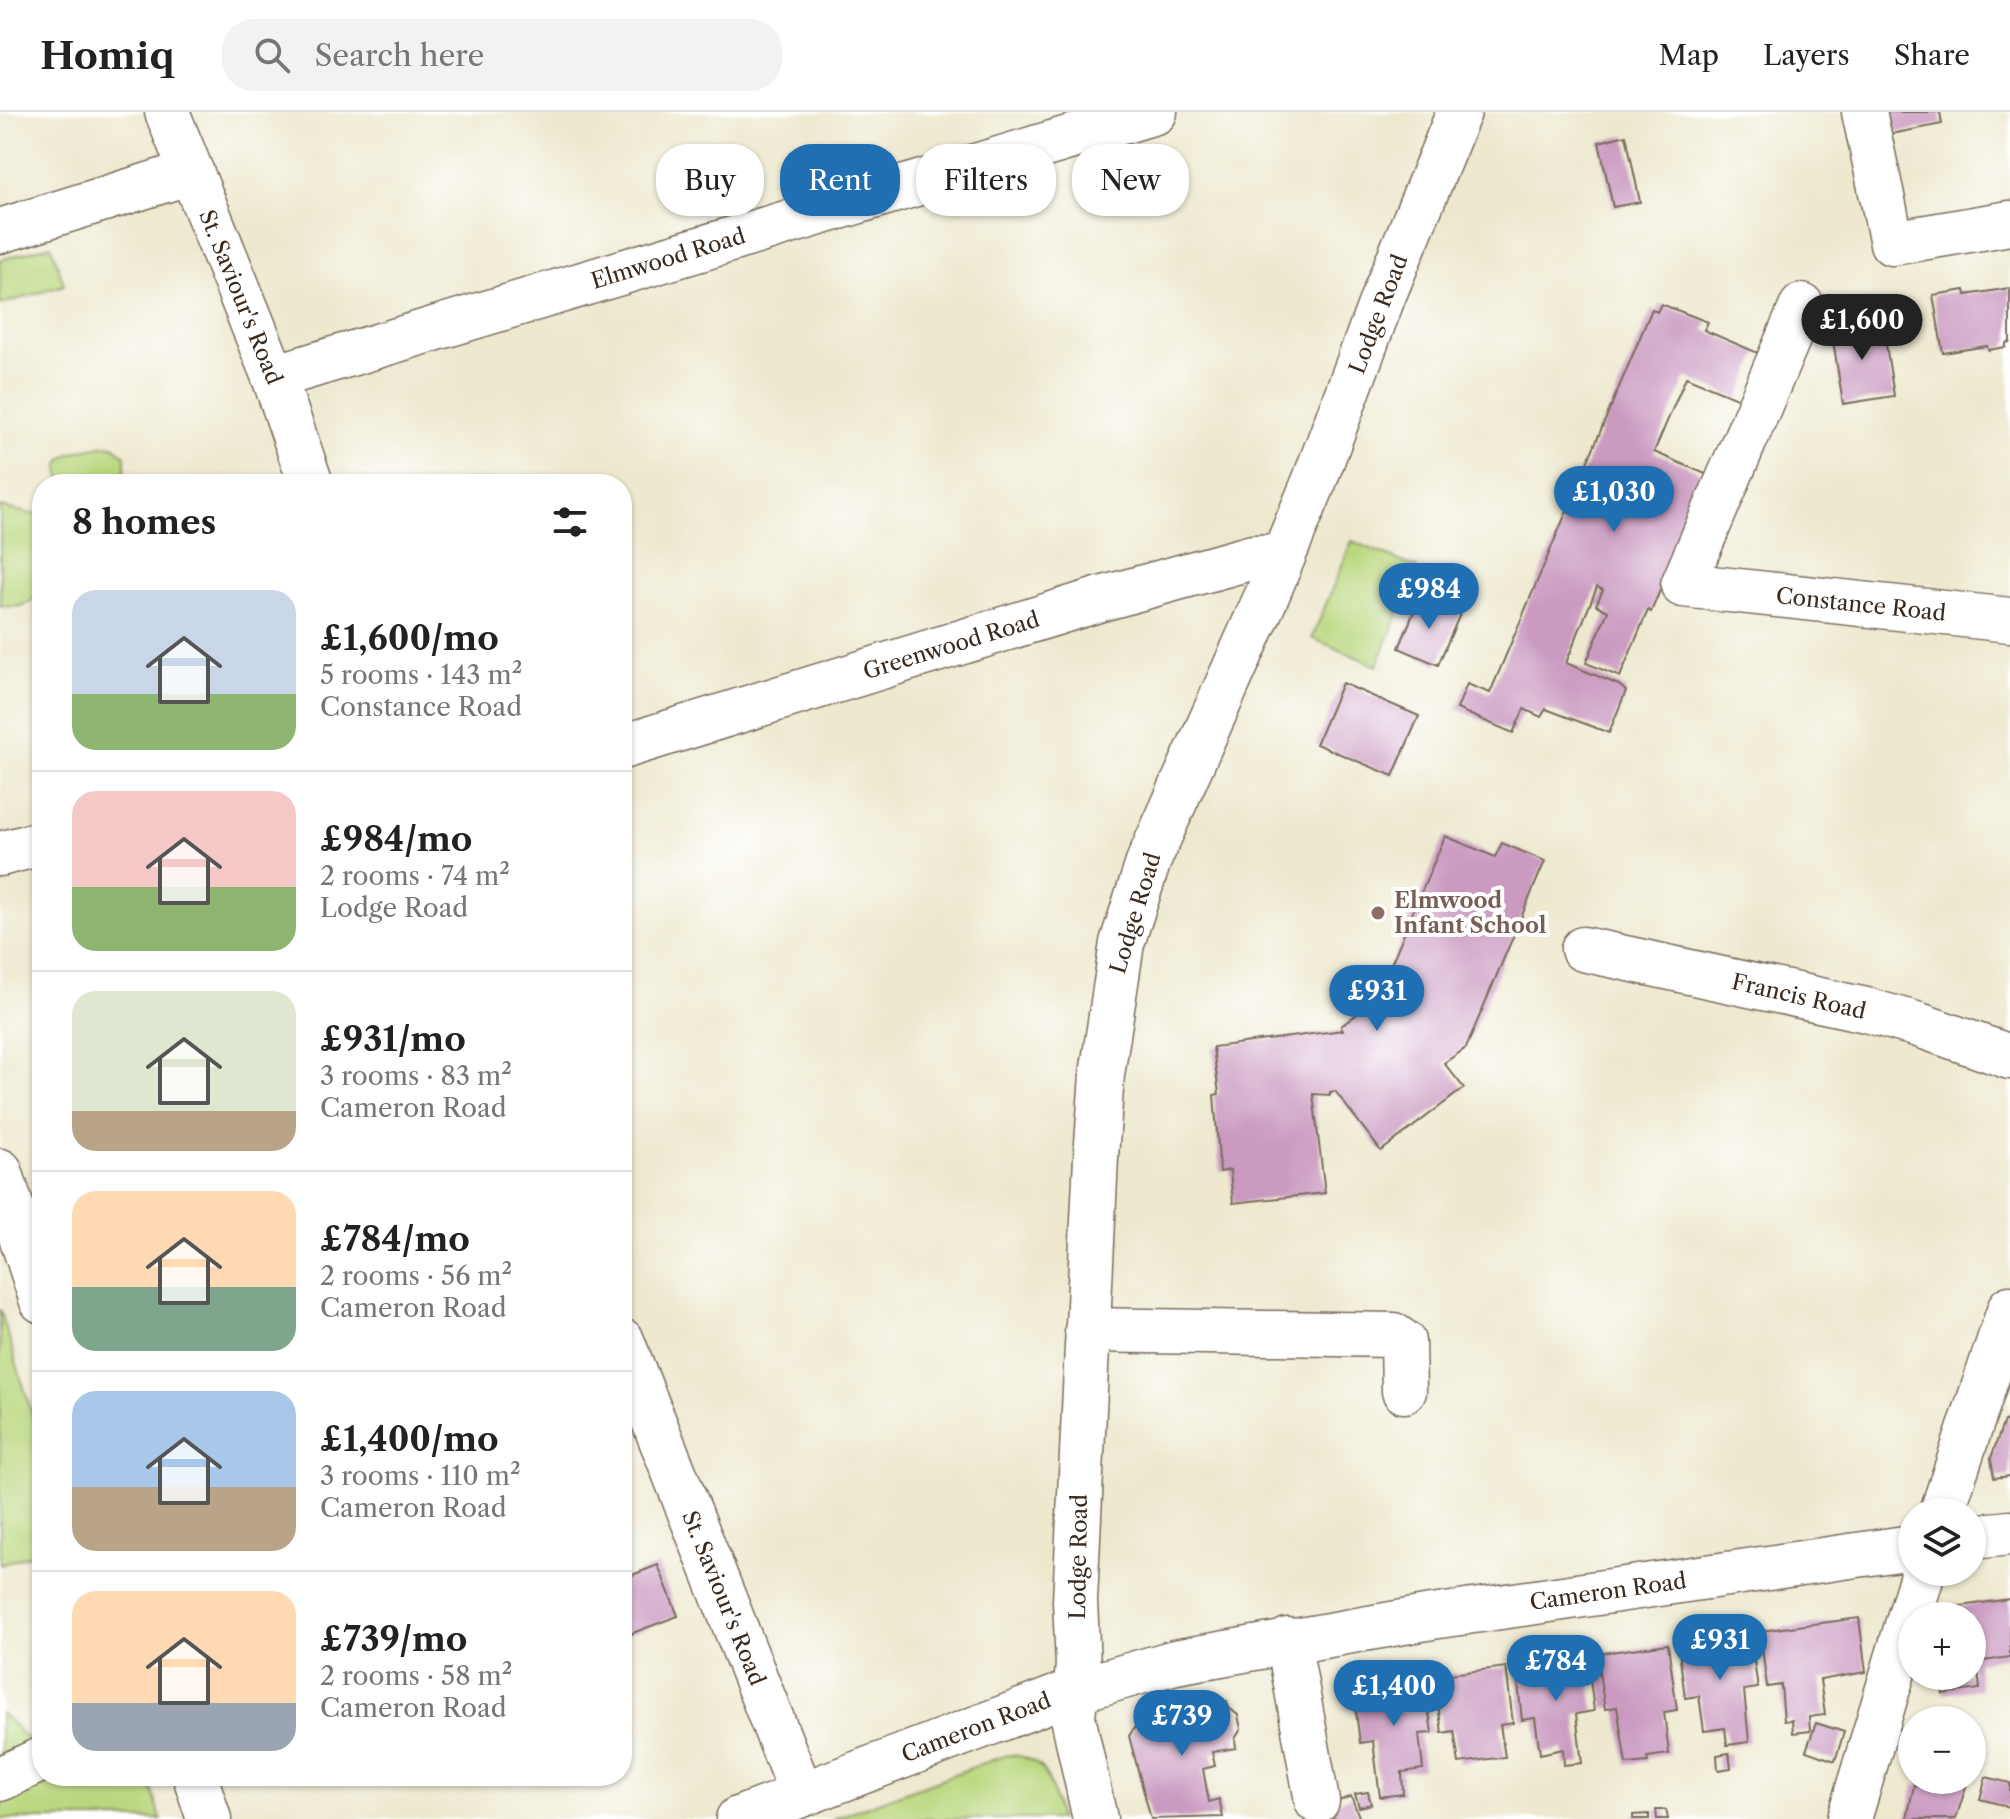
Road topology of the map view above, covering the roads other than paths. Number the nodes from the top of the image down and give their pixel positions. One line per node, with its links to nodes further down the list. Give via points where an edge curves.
1 (167, 112): 5 (street, St. Saviour's Road)
2 (1155, 112): 9 (street, Elmwood Road)
3 (1459, 112): 11 (street, Lodge Road)
4 (1864, 112): 6 (street, via 1892,243)
5 (191, 172): 7 (street); 9 (street, St. Saviour's Road)
6 (2010, 223)
7 (0, 231)
8 (1802, 306): 12 (street, Constance Road, via 1683,585)
9 (274, 377): 10 (street, St. Saviour's Road)
10 (308, 474)
11 (1283, 556): 13 (street, Greenwood Road, via 1253,557 1101,599); 21 (street, Lodge Road, via 1149,860 1122,943 1102,1075)
12 (2010, 620)
13 (632, 744)
14 (32, 846): 15 (street)
15 (0, 854)
16 (1583, 949): 17 (street, Francis Road, via 1866,1010)
17 (2010, 1057)
18 (0, 1171): 19 (street)
19 (32, 1270)
20 (2010, 1308): 24 (street)
21 (1087, 1330): 23 (street, via 1393,1335 1403,1342); 30 (street, Lodge Road)
22 (632, 1366): 34 (street, St. Saviour's Road)
23 (1404, 1391)
24 (1947, 1498)
25 (2010, 1533): 26 (street)
26 (1986, 1536)
27 (1898, 1549): 29 (street, Cameron Road)
28 (1919, 1586): 39 (street)
29 (1288, 1640): 30 (street, Cameron Road, via 1175,1662); 35 (street)
30 (1074, 1691): 34 (street, Cameron Road); 38 (street, Lodge Road, via 1073,1717)
31 (32, 1764): 32 (street)
32 (0, 1779)
33 (198, 1786): 36 (street)
34 (801, 1793): 37 (street)
35 (1317, 1801)
36 (209, 1819)
37 (738, 1819)
38 (1095, 1819)
39 (1849, 1819)

